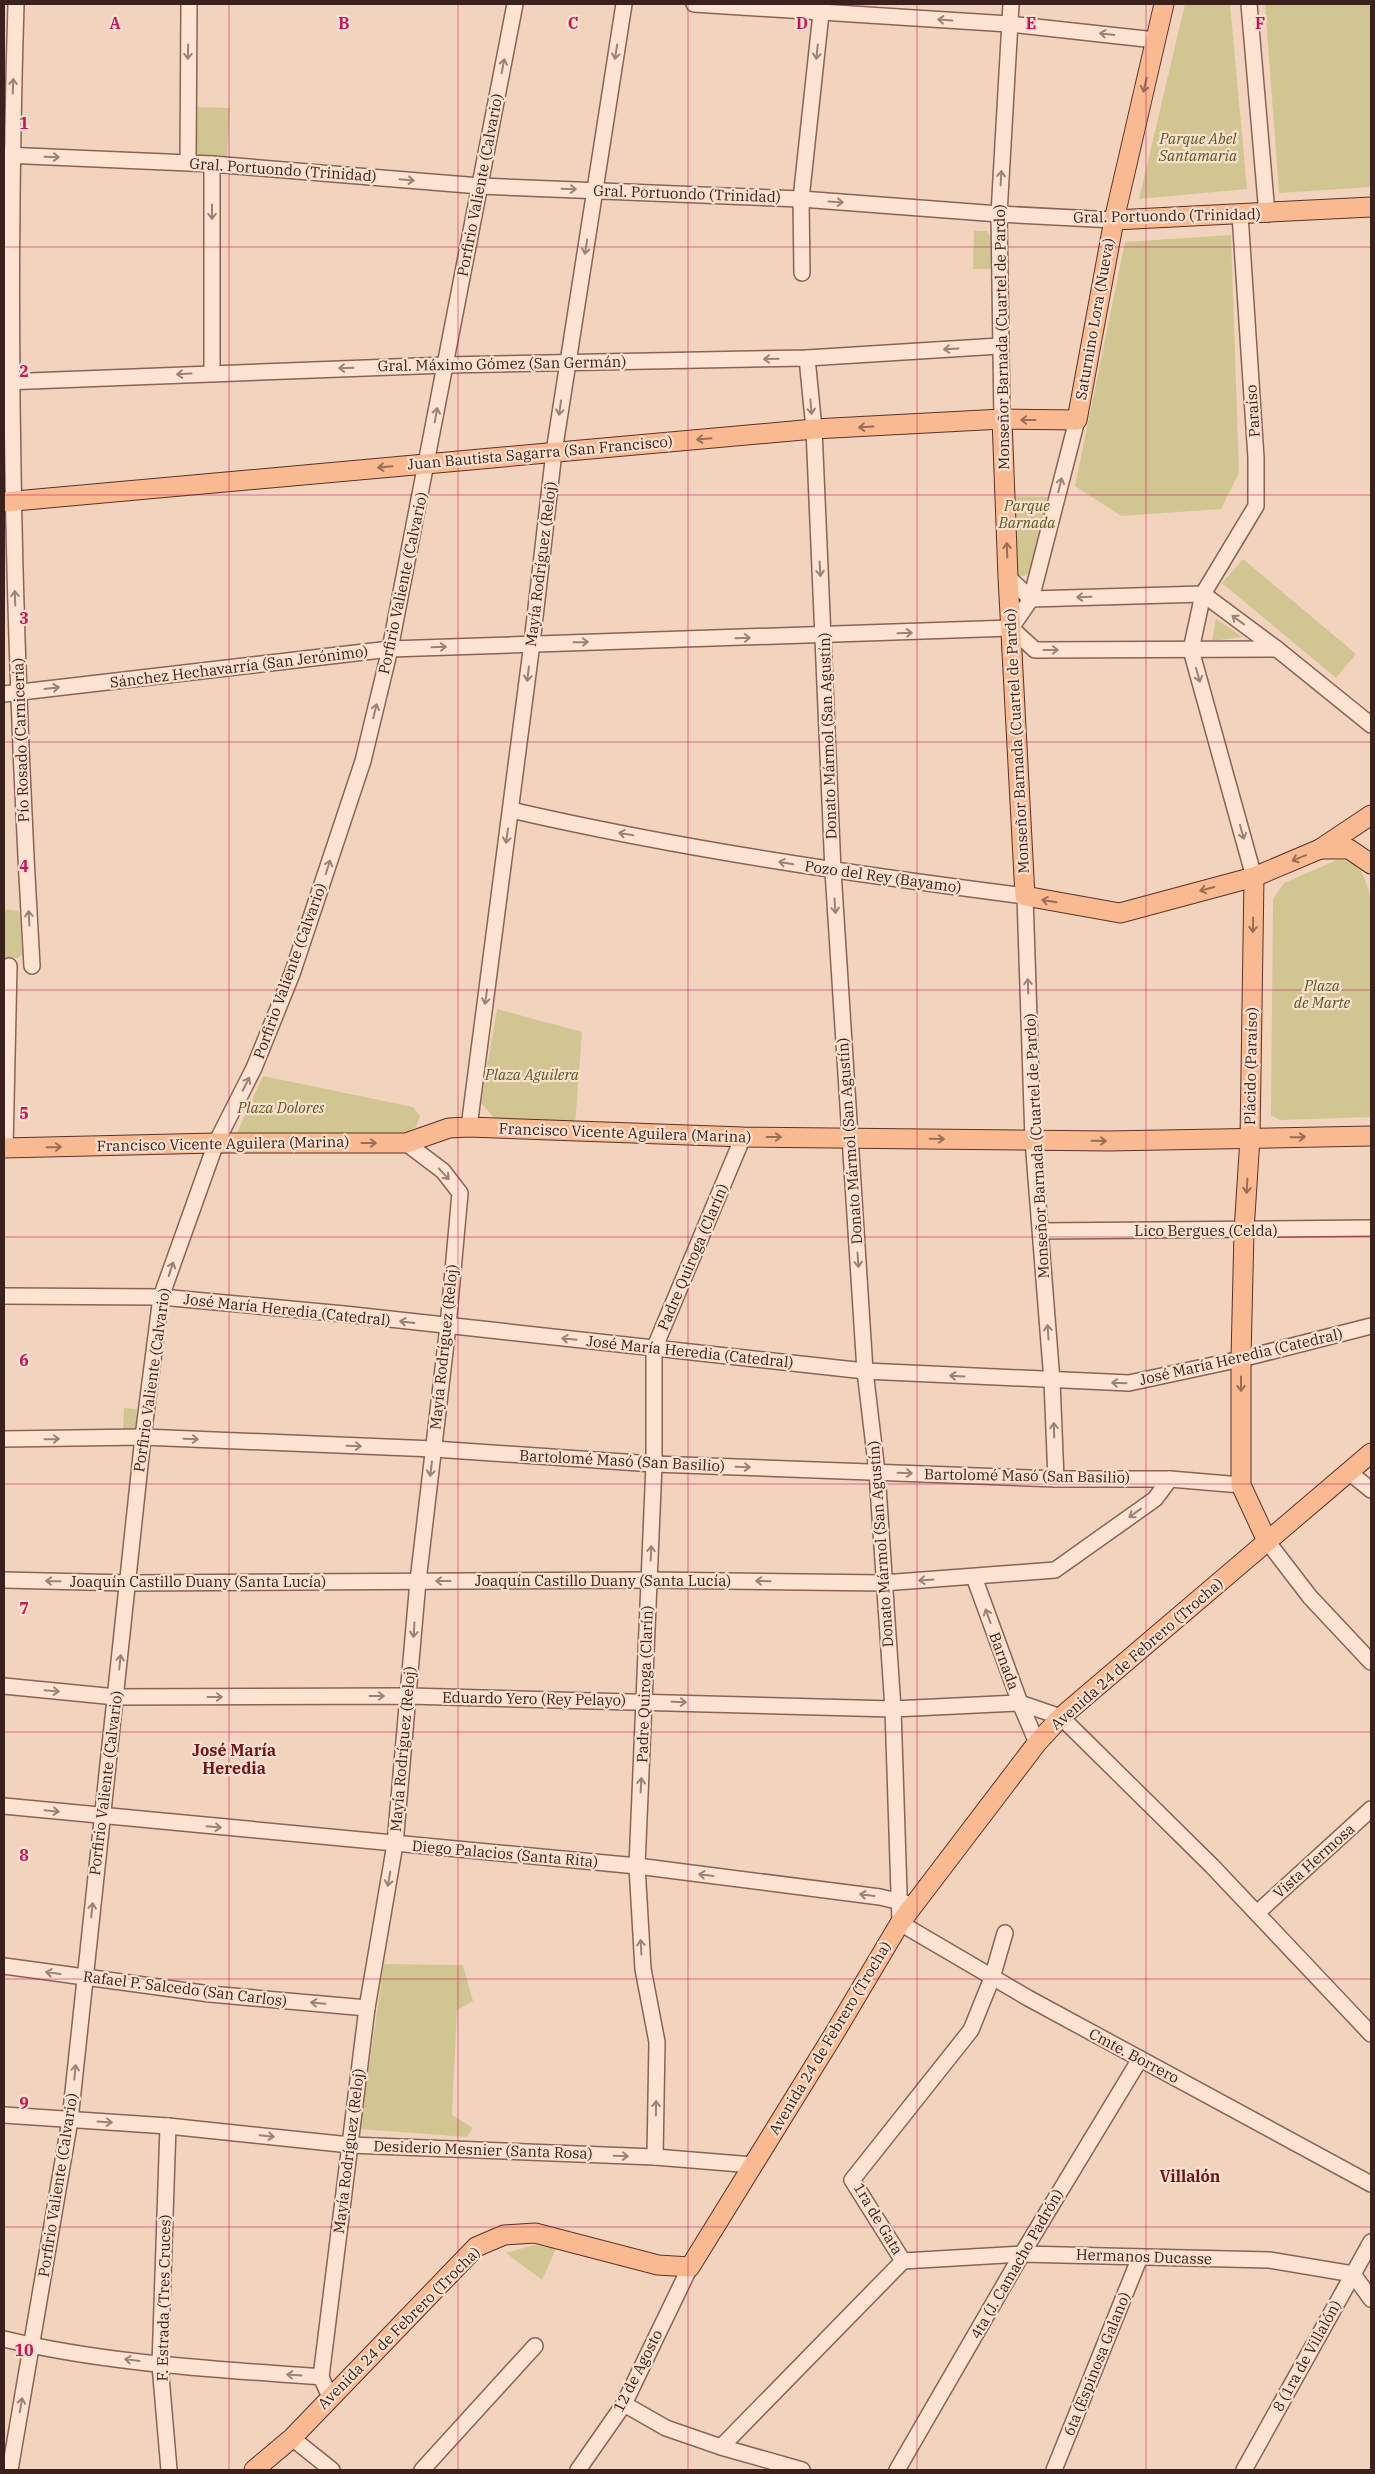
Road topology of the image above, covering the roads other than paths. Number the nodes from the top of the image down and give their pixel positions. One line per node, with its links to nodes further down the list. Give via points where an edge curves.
1 (16, 4): 12 (street, Pío Rosado (Carnicería), one-way to 1)
2 (189, 4): 13 (street, one-way to 13)
3 (515, 4): 15 (street, Porfirio Valiente (Calvario), one-way to 3)
4 (624, 4): 16 (street, Mayía Rodríguez (Reloj), one-way to 16)
5 (694, 4): 9 (street)
6 (1010, 4): 10 (street, Monseñor Barnada (Cuartel de Pardo))
7 (1164, 4): 11 (main road, Saturnino Lora (Nueva))
8 (1249, 4): 21 (street)
9 (822, 8): 10 (street, one-way to 9); 17 (street, one-way to 17)
10 (1009, 24): 11 (street, one-way to 10); 19 (street, Monseñor Barnada (Cuartel de Pardo), one-way to 10)
11 (1155, 40): 22 (main road, Saturnino Lora (Nueva), one-way to 22)
12 (7, 156): 13 (street, Gral. Portuondo (Trinidad), one-way to 13); 29 (street, Pío Rosado (Carnicería))
13 (188, 162): 14 (street, Gral. Portuondo (Trinidad))
14 (212, 164): 15 (street, Gral. Portuondo (Trinidad), one-way to 15); 28 (street, one-way to 28)
15 (480, 186): 16 (street, Gral. Portuondo (Trinidad), one-way to 16); 27 (street, Porfirio Valiente (Calvario))
16 (595, 190): 17 (street, Gral. Portuondo (Trinidad)); 26 (street, Mayía Rodríguez (Reloj), one-way to 26)
17 (801, 199): 19 (street, Gral. Portuondo (Trinidad), one-way to 19); 23 (street)
18 (1371, 207): 21 (main road, Gral. Portuondo (Trinidad))
19 (999, 214): 22 (street, Gral. Portuondo (Trinidad)); 24 (street, Monseñor Barnada (Cuartel de Pardo))
20 (1240, 214): 21 (main road, Gral. Portuondo (Trinidad)); 22 (main road, Gral. Portuondo (Trinidad)); 37 (street, Paraíso, via 1256,458 1256,506)
21 (1267, 214)
22 (1114, 220): 31 (main road, Saturnino Lora (Nueva))
23 (802, 273)
24 (999, 346): 25 (street, Gral. Máximo Gómez (San Germán), one-way to 25); 30 (street, Monseñor Barnada (Cuartel de Pardo))
25 (807, 358): 26 (street, Gral. Máximo Gómez (San Germán), one-way to 26); 32 (street, Donato Mármol (San Agustín), one-way to 32)
26 (567, 362): 27 (street, Gral. Máximo Gómez (San Germán)); 33 (street, Mayía Rodríguez (Reloj), one-way to 33)
27 (445, 364): 28 (street, Gral. Máximo Gómez (San Germán), one-way to 28); 34 (street, Porfirio Valiente (Calvario), one-way to 27)
28 (212, 372): 29 (street, Gral. Máximo Gómez (San Germán), one-way to 29)
29 (8, 382): 35 (street, Pío Rosado (Carnicería))
30 (1002, 419): 31 (main road, Juan Bautista Sagarra (San Francisco), one-way to 30); 32 (main road, Juan Bautista Sagarra (San Francisco), one-way to 32); 36 (main road, Monseñor Barnada (Cuartel de Pardo), one-way to 30)
31 (1077, 420): 38 (street, Saturnino Lora (Nueva), one-way to 31)
32 (814, 429): 33 (main road, Juan Bautista Sagarra (San Francisco), one-way to 33); 40 (street, Donato Mármol (San Agustín), one-way to 40)
33 (554, 452): 34 (main road, Juan Bautista Sagarra (San Francisco)); 41 (street, Mayía Rodríguez (Reloj))
34 (427, 463): 35 (main road, Juan Bautista Sagarra (San Francisco), one-way to 35); 42 (street, Porfirio Valiente (Calvario))
35 (8, 501): 45 (street, Pío Rosado (Carnicería), one-way to 35)
36 (1008, 577): 38 (street); 39 (main road, Monseñor Barnada (Cuartel de Pardo))
37 (1203, 594): 38 (street, one-way to 38); 43 (street, one-way to 37); 44 (street, Plácido (Paraíso))
38 (1031, 599): 39 (street, Saturnino Lora (Nueva))
39 (1011, 628): 40 (street, Sánchez Hechavarría (San Jerónimo), one-way to 39); 44 (street, one-way to 44, via 1035,650); 53 (main road, Monseñor Barnada (Cuartel de Pardo))
40 (824, 636): 41 (street, Sánchez Hechavarría (San Jerónimo), one-way to 40); 51 (street, Donato Mármol (San Agustín))
41 (532, 643): 42 (street, Sánchez Hechavarría (San Jerónimo), one-way to 41); 47 (street, Mayía Rodríguez (Reloj), one-way to 47)
42 (390, 649): 45 (street, Sánchez Hechavarría (San Jerónimo), one-way to 42); 63 (street, Porfirio Valiente (Calvario), one-way to 42, via 254,1068 292,974 363,761)
43 (1277, 649): 44 (street); 46 (street)
44 (1191, 650): 52 (street, Plácido (Paraíso), one-way to 52)
45 (11, 693): 55 (street, Pío Rosado (Carnicería), one-way to 45)
46 (1371, 725)
47 (510, 810): 51 (street, Pozo del Rey (Bayamo), one-way to 47); 56 (street, Mayía Rodríguez (Reloj), one-way to 56)
48 (1371, 816): 49 (main road)
49 (1320, 849): 50 (main road, via 1349,848); 52 (main road, Pozo del Rey (Bayamo), one-way to 52)
50 (1371, 864)
51 (833, 871): 53 (street, Pozo del Rey (Bayamo)); 59 (street, Donato Mármol (San Agustín), one-way to 59)
52 (1254, 877): 53 (main road, Pozo del Rey (Bayamo), one-way to 53, via 1120,913); 60 (main road, Plácido (Paraíso), one-way to 60)
53 (1025, 896): 61 (street, Monseñor Barnada (Cuartel de Pardo), one-way to 53)
54 (9, 966): 64 (street)
55 (32, 966)
56 (468, 1127): 58 (main road, Francisco Vicente Aguilera (Marina)); 62 (main road, Francisco Vicente Aguilera (Marina), via 449,1128)
57 (1371, 1136): 60 (main road, Francisco Vicente Aguilera (Marina), one-way to 57)
58 (743, 1137): 59 (main road, Francisco Vicente Aguilera (Marina), one-way to 59); 72 (street, Padre Quiroga (Clarín))
59 (850, 1138): 61 (main road, Francisco Vicente Aguilera (Marina), one-way to 61); 74 (street, Donato Mármol (San Agustín), one-way to 74)
60 (1250, 1138): 61 (main road, Francisco Vicente Aguilera (Marina), one-way to 60); 67 (main road, Plácido (Paraíso), one-way to 67)
61 (1034, 1140): 66 (street, Monseñor Barnada (Cuartel de Pardo))
62 (406, 1142): 63 (main road, Francisco Vicente Aguilera (Marina), one-way to 62); 70 (street, Mayía Rodríguez (Reloj), one-way to 70, via 443,1171 460,1193)
63 (216, 1143): 64 (main road, Francisco Vicente Aguilera (Marina), one-way to 63); 69 (street, Porfirio Valiente (Calvario), one-way to 63)
64 (4, 1148)
65 (1371, 1228): 67 (street, Lico Bergues (Celda))
66 (1041, 1231): 67 (street, Lico Bergues (Celda)); 75 (street, Monseñor Barnada (Cuartel de Pardo), one-way to 66)
67 (1244, 1231): 73 (main road, Plácido (Paraíso))
68 (4, 1296): 69 (street, José María Heredia (Catedral))
69 (161, 1298): 70 (street, José María Heredia (Catedral), one-way to 69); 76 (street, Porfirio Valiente (Calvario))
70 (448, 1326): 72 (street, José María Heredia (Catedral), one-way to 70); 78 (street, Mayía Rodríguez (Reloj))
71 (1371, 1326): 73 (street, José María Heredia (Catedral))
72 (654, 1349): 74 (street, José María Heredia (Catedral)); 80 (street, Padre Quiroga (Clarín))
73 (1241, 1359): 75 (street, José María Heredia (Catedral), one-way to 75, via 1129,1383); 85 (main road, Plácido (Paraíso), one-way to 85)
74 (865, 1371): 75 (street, José María Heredia (Catedral), one-way to 74); 81 (street, Donato Mármol (San Agustín))
75 (1052, 1381): 83 (street, Monseñor Barnada (Cuartel de Pardo), one-way to 75)
76 (142, 1437): 77 (street, Bartolomé Masó (San Basilio), one-way to 76); 78 (street, Bartolomé Masó (San Basilio), one-way to 78); 92 (street, Porfirio Valiente (Calvario))
77 (4, 1439)
78 (434, 1449): 80 (street, Bartolomé Masó (San Basilio)); 91 (street, Mayía Rodríguez (Reloj), one-way to 91)
79 (1371, 1453): 82 (main road, Avenida 24 de Febrero (Trocha))
80 (654, 1464): 81 (street, Bartolomé Masó (San Basilio), one-way to 81); 90 (street, Padre Quiroga (Clarín), one-way to 80)
81 (877, 1472): 83 (street, Bartolomé Masó (San Basilio), one-way to 83); 93 (street, Donato Mármol (San Agustín))
82 (1349, 1472): 86 (street); 87 (main road, Avenida 24 de Febrero (Trocha))
83 (1056, 1479): 84 (street, Bartolomé Masó (San Basilio))
84 (1170, 1479): 85 (street, Bartolomé Masó (San Basilio)); 88 (street, Joaquín Castillo Duany (Santa Lucía), one-way to 88, via 1156,1499 1055,1570)
85 (1241, 1485): 87 (main road, Plácido (Paraíso))
86 (1371, 1490)
87 (1266, 1541): 94 (street, via 1310,1597); 101 (main road, Avenida 24 de Febrero (Trocha))
88 (974, 1577): 93 (street, Joaquín Castillo Duany (Santa Lucía), one-way to 93); 99 (street, Barnada, one-way to 88)
89 (4, 1580): 92 (street, Joaquín Castillo Duany (Santa Lucía), one-way to 89)
90 (650, 1580): 91 (street, Joaquín Castillo Duany (Santa Lucía), one-way to 91); 93 (street, Joaquín Castillo Duany (Santa Lucía), one-way to 90); 98 (street, Padre Quiroga (Clarín))
91 (418, 1581): 92 (street, Joaquín Castillo Duany (Santa Lucía)); 96 (street, Mayía Rodríguez (Reloj), one-way to 96)
92 (128, 1583): 97 (street, Porfirio Valiente (Calvario), one-way to 92)
93 (883, 1583): 100 (street, Donato Mármol (San Agustín))
94 (1371, 1662)
95 (4, 1686): 97 (street, Eduardo Yero (Rey Pelayo), one-way to 97)
96 (409, 1696): 97 (street, Eduardo Yero (Rey Pelayo), one-way to 96); 98 (street, Eduardo Yero (Rey Pelayo)); 106 (street, Mayía Rodríguez (Reloj))
97 (116, 1697): 105 (street, Porfirio Valiente (Calvario))
98 (646, 1701): 100 (street, Eduardo Yero (Rey Pelayo), one-way to 100); 107 (street, Padre Quiroga (Clarín), one-way to 98)
99 (1020, 1703): 100 (street, Eduardo Yero (Rey Pelayo)); 101 (street, Eduardo Yero (Rey Pelayo)); 102 (street, Barnada)
100 (893, 1710): 108 (street, Donato Mármol (San Agustín))
101 (1061, 1717): 102 (main road, Avenida 24 de Febrero (Trocha)); 109 (street)
102 (1037, 1744): 108 (main road, Avenida 24 de Febrero (Trocha))
103 (4, 1806): 105 (street, Diego Palacios (Santa Rita), one-way to 105)
104 (1371, 1809): 109 (street, Vista Hermosa)
105 (102, 1816): 106 (street, Diego Palacios (Santa Rita), one-way to 106); 113 (street, Porfirio Valiente (Calvario), one-way to 105)
106 (395, 1844): 107 (street, Diego Palacios (Santa Rita)); 116 (street, Mayía Rodríguez (Reloj), one-way to 116)
107 (637, 1866): 108 (street, Diego Palacios (Santa Rita), one-way to 107); 124 (street, Padre Quiroga (Clarín), one-way to 107, via 657,2042 643,1969)
108 (907, 1903): 110 (main road, Avenida 24 de Febrero (Trocha))
109 (1257, 1913): 115 (street)
110 (900, 1922): 114 (street, Cmte. Borrero); 125 (main road, Avenida 24 de Febrero (Trocha))
111 (1005, 1933): 114 (street, 1ra de Gata)
112 (4, 1966): 113 (street, Rafael P. Salcedo (San Carlos), one-way to 112)
113 (84, 1977): 116 (street, Rafael P. Salcedo (San Carlos), one-way to 113, via 210,1994); 121 (street, Porfirio Valiente (Calvario), one-way to 113)
114 (992, 1978): 119 (street, Cmte. Borrero); 130 (street, 1ra de Gata, via 971,2030 852,2180)
115 (1342, 2005): 117 (street); 118 (street)
116 (367, 2008): 123 (street, Mayía Rodríguez (Reloj))
117 (1371, 2022)
118 (1371, 2034)
119 (1140, 2059): 126 (street, Cmte. Borrero); 128 (street, 4ta (J. Camacho Padrón))
120 (4, 2115): 121 (street, Desiderio Mesnier (Santa Rosa))
121 (70, 2120): 122 (street, Desiderio Mesnier (Santa Rosa), one-way to 122); 135 (street, Porfirio Valiente (Calvario))
122 (168, 2126): 123 (street, Desiderio Mesnier (Santa Rosa), one-way to 123); 137 (street, F. Estrada (Tres Cruces))
123 (350, 2145): 124 (street, Desiderio Mesnier (Santa Rosa), one-way to 124); 138 (street, Mayía Rodríguez (Reloj))
124 (655, 2157): 125 (street, Desiderio Mesnier (Santa Rosa))
125 (753, 2165): 131 (main road, Avenida 24 de Febrero (Trocha))
126 (1371, 2184)
127 (1371, 2242): 132 (street, 8 (1ra de Villalón))
128 (1022, 2254): 129 (street, Hermanos Ducasse); 130 (street, Hermanos Ducasse); 151 (street, 4ta (J. Camacho Padrón))
129 (1140, 2257): 132 (street, Hermanos Ducasse, via 1269,2260); 152 (street, 6ta (Espinosa Galano))
130 (903, 2261): 143 (street, 1ra de Gata)
131 (690, 2267): 139 (main road, Avenida 24 de Febrero (Trocha), via 658,2265 535,2233 504,2235 476,2247); 140 (street, 12 de Agosto)
132 (1353, 2274): 133 (street); 153 (street, 8 (1ra de Villalón))
133 (1371, 2299)
134 (4, 2339): 135 (street)
135 (32, 2346): 137 (street, one-way to 135); 142 (street, Porfirio Valiente (Calvario), one-way to 135)
136 (535, 2346): 148 (street)
137 (160, 2364): 138 (street, one-way to 137); 145 (street, F. Estrada (Tres Cruces))
138 (321, 2377): 139 (street)
139 (330, 2397): 141 (main road, Avenida 24 de Febrero (Trocha))
140 (624, 2404): 143 (street, via 666,2428); 149 (street, 12 de Agosto)
141 (292, 2438): 146 (main road, Avenida 24 de Febrero (Trocha)); 147 (street)
142 (9, 2441): 144 (street, Porfirio Valiente (Calvario))
143 (721, 2448): 150 (street)
144 (10, 2470)
145 (169, 2470)
146 (254, 2470)
147 (332, 2470)
148 (422, 2470)
149 (578, 2470)
150 (802, 2470)
151 (897, 2470)
152 (1054, 2470)
153 (1244, 2470)

